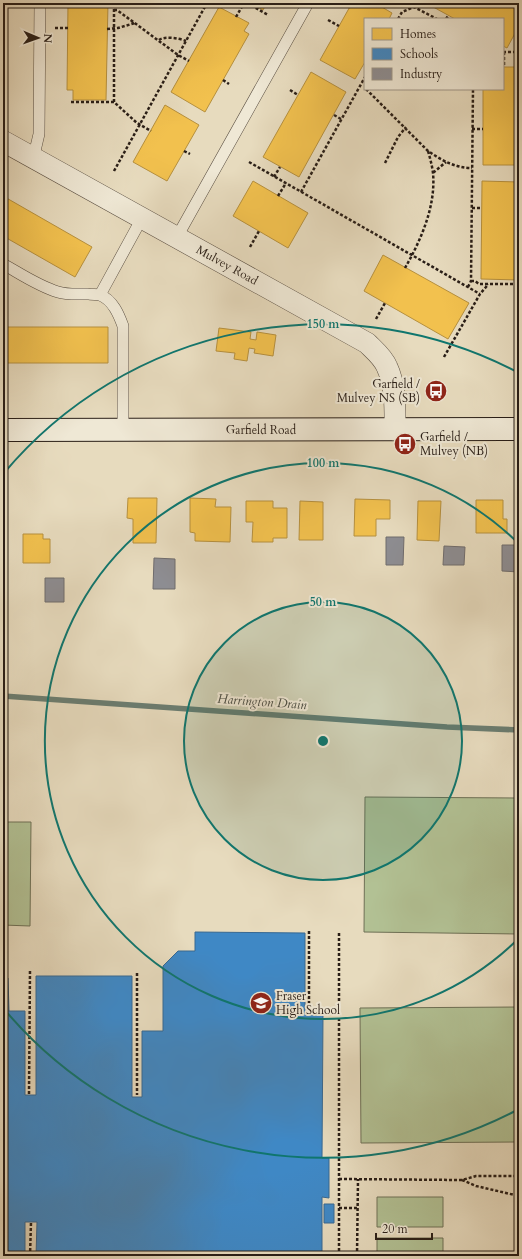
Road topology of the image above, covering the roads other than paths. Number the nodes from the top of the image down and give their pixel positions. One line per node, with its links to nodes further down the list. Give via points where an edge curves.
1 (40, 3): 4 (lane, via 39,134)
2 (308, 3): 6 (lane)
3 (3, 141): 4 (street, Mulvey Road)
4 (31, 157): 5 (street, Mulvey Road)
5 (142, 218): 6 (street, Mulvey Road); 8 (lane)
6 (176, 237): 12 (street, Mulvey Road, via 367,343 387,366 394,400)
7 (3, 264): 8 (lane, via 46,288 73,294)
8 (100, 295): 11 (lane, via 115,308 123,326)
9 (519, 429): 12 (main road, Garfield Road)
10 (3, 430): 11 (main road, Garfield Road)
11 (123, 430): 12 (main road, Garfield Road)
12 (395, 430)

